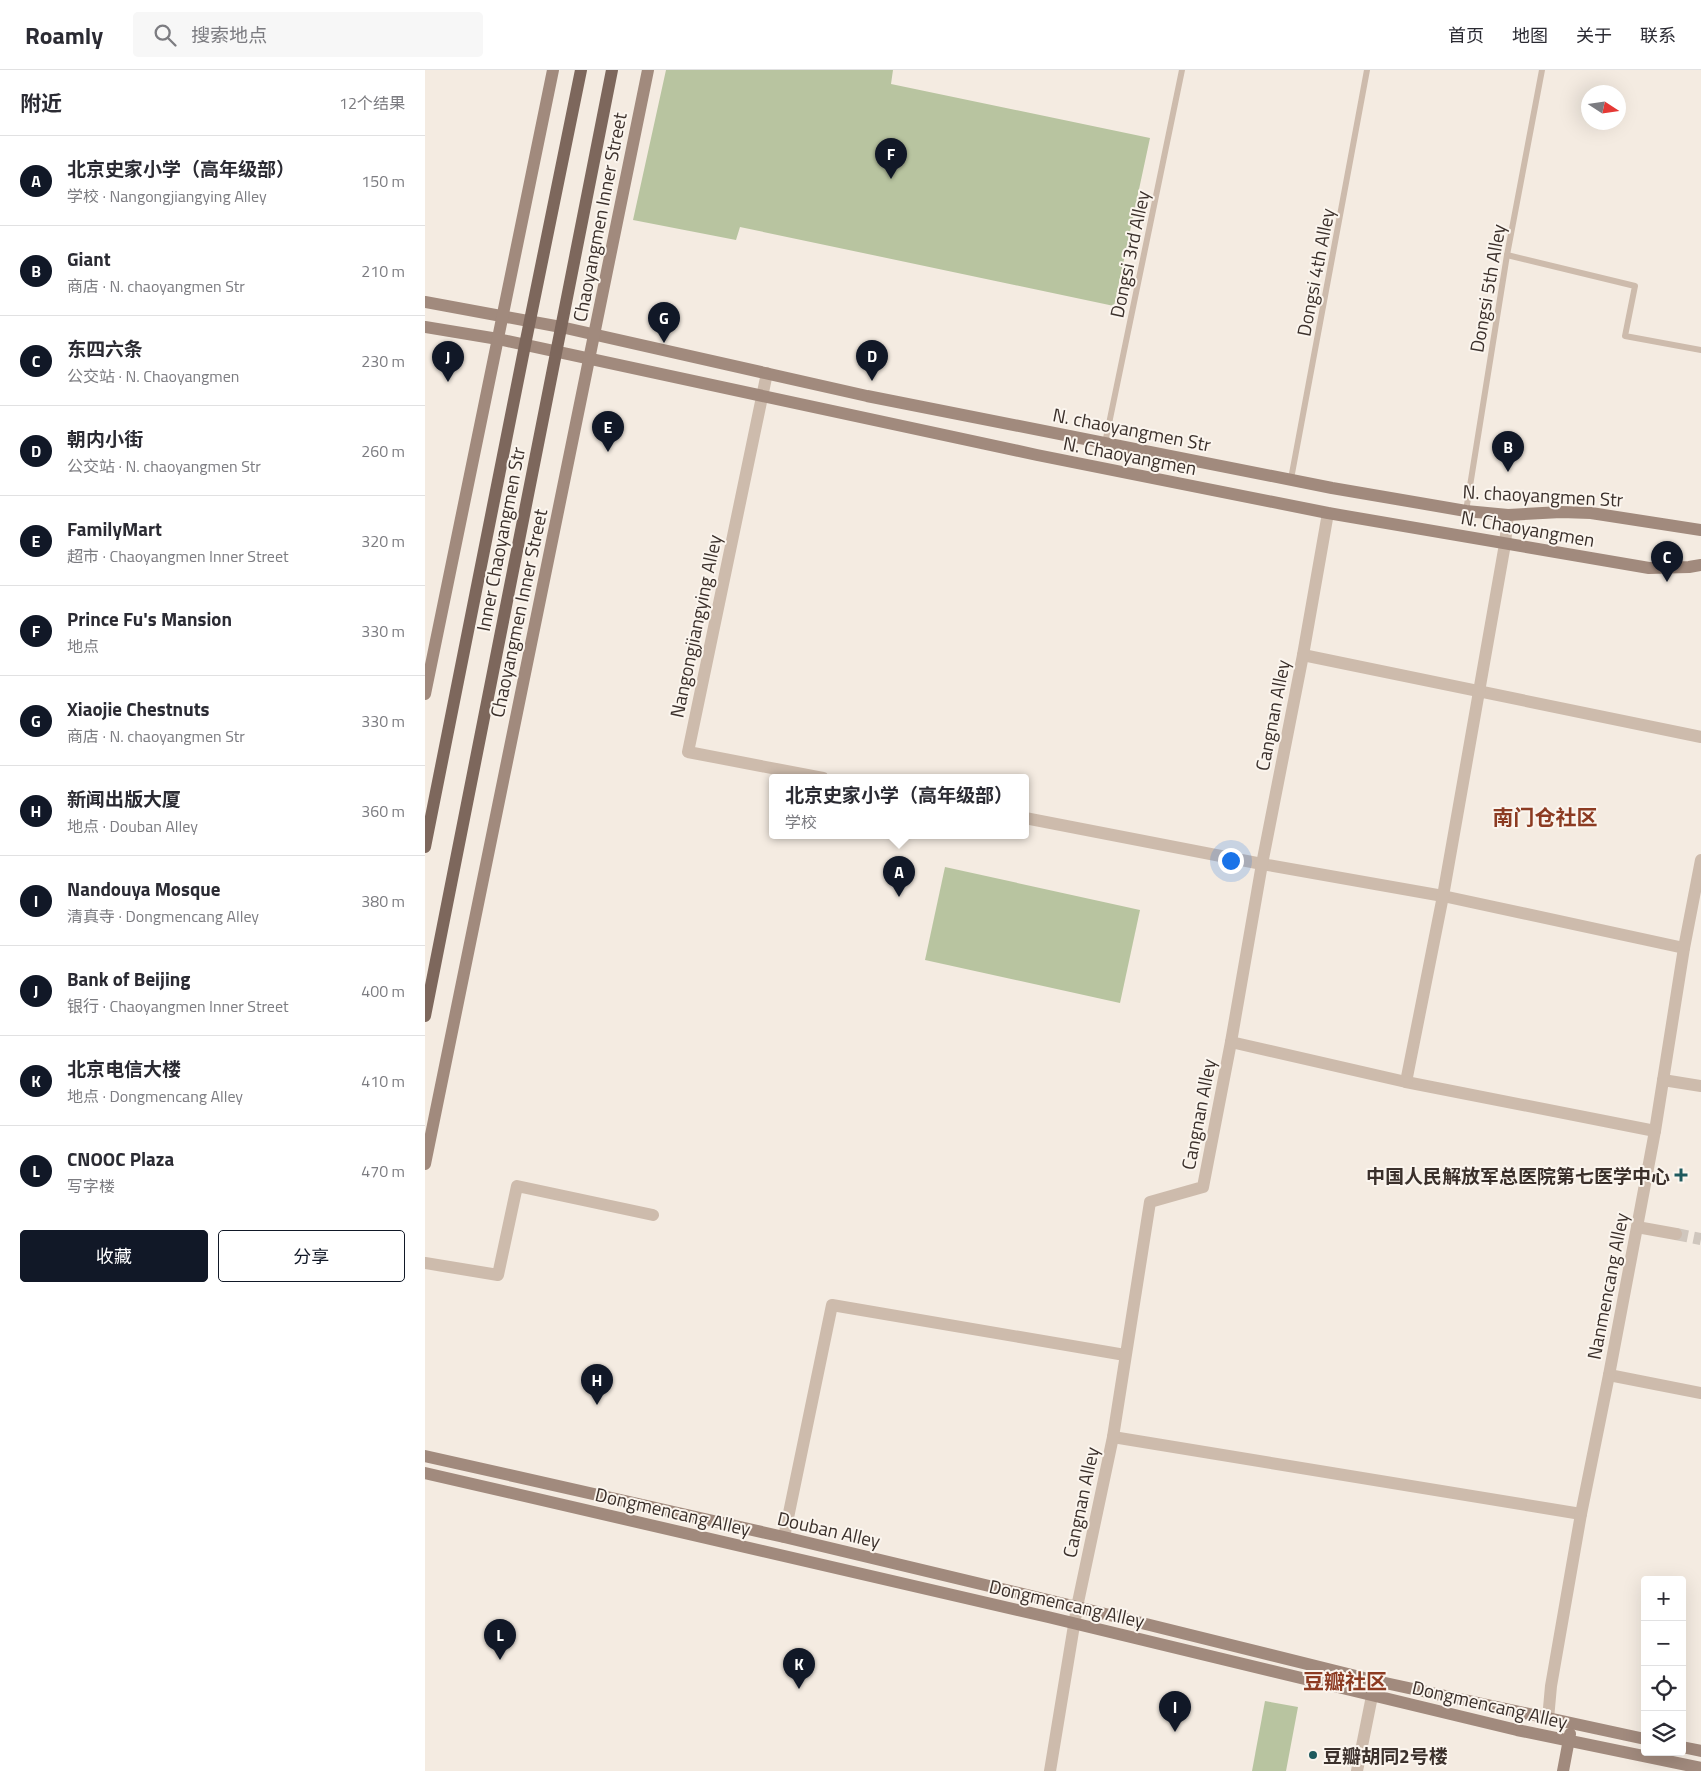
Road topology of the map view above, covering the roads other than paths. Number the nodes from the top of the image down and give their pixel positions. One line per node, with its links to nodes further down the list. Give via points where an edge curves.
1 (553, 70): 10 (street)
2 (581, 70): 11 (main road, Inner Chaoyangmen Str)
3 (612, 70): 13 (main road, Inner Chaoyangmen Str)
4 (648, 70): 14 (street, Chaoyangmen Inner Street)
5 (1182, 70): 22 (lane, Dongsi 3rd Alley)
6 (1367, 70): 23 (lane, Dongsi 4th Alley)
7 (1542, 70): 8 (lane, Dongsi 5th Alley)
8 (1507, 255): 17 (lane, via 1635,286 1625,336); 24 (lane, Dongsi 5th Alley)
9 (425, 302): 10 (street, N. chaoyangmen Str)
10 (503, 316): 11 (street, N. chaoyangmen Str); 15 (street)
11 (530, 321): 13 (street, N. chaoyangmen Str); 16 (main road, Inner Chaoyangmen Str)
12 (425, 327): 15 (street, N. Chaoyangmen)
13 (561, 327): 14 (street, N. chaoyangmen Str); 18 (main road, Inner Chaoyangmen Str)
14 (595, 335): 19 (street, Chaoyangmen Inner Street); 20 (street, N. chaoyangmen Str)
15 (498, 339): 16 (street, N. Chaoyangmen); 32 (street)
16 (525, 345): 18 (street, N. Chaoyangmen); 36 (main road, Inner Chaoyangmen Str)
17 (1701, 350)
18 (556, 352): 19 (street, N. Chaoyangmen); 42 (main road, Inner Chaoyangmen Str)
19 (590, 359): 21 (street, N. Chaoyangmen); 48 (street, Chaoyangmen Inner Street)
20 (767, 373): 21 (street, Nangongjiangying Alley); 22 (street, N. chaoyangmen Str)
21 (761, 394): 25 (street, N. Chaoyangmen, via 1037,455); 34 (street, Nangongjiangying Alley, via 688,752)
22 (1105, 443): 23 (street, N. chaoyangmen Str)
23 (1291, 479): 24 (street, N. chaoyangmen Str)
24 (1465, 511): 26 (street, N. chaoyangmen Str)
25 (1328, 513): 28 (street, N. Chaoyangmen); 30 (street, Cangnan Alley)
26 (1509, 515): 27 (street, N. chaoyangmen Str, via 1591,513); 28 (street)
27 (1701, 530)
28 (1505, 544): 29 (street, N. Chaoyangmen, via 1649,568); 31 (street)
29 (1697, 568)
30 (1303, 655): 31 (street); 38 (street, Cangnan Alley)
31 (1479, 692): 33 (street); 39 (street)
32 (425, 694)
33 (1701, 737)
34 (802, 774)
35 (1029, 819): 38 (street)
36 (425, 847)
37 (1701, 860): 40 (street, Nanmencang Alley)
38 (1262, 864): 39 (street); 43 (street, Cangnan Alley)
39 (1443, 896): 41 (street); 45 (street)
40 (1696, 913): 41 (street, Nanmencang Alley)
41 (1684, 948): 44 (street, Nanmencang Alley)
42 (425, 1016)
43 (1231, 1042): 45 (street); 53 (street, Cangnan Alley, via 1203,1187 1150,1202)
44 (1663, 1080): 46 (street); 47 (street, Nanmencang Alley)
45 (1406, 1082): 47 (street)
46 (1701, 1086)
47 (1655, 1131): 50 (street, Nanmencang Alley)
48 (425, 1164)
49 (653, 1215): 52 (street, via 517,1186 498,1275)
50 (1637, 1227): 51 (street); 54 (street, Nanmencang Alley)
51 (1676, 1234)
52 (425, 1263)
53 (1125, 1355): 56 (street, Cangnan Alley); 60 (street, via 832,1305)
54 (1609, 1375): 55 (street); 59 (street, Nanmencang Alley)
55 (1701, 1392)
56 (1113, 1437): 59 (street); 61 (street, Cangnan Alley)
57 (425, 1456): 60 (street, Douban Alley)
58 (425, 1473): 62 (street, Dongmencang Alley)
59 (1581, 1514): 64 (street, Nanmencang Alley)
60 (784, 1538): 61 (street, Douban Alley)
61 (1077, 1607): 62 (street, Cangnan Alley); 64 (street, Dongmencang Alley, via 1376,1682)
62 (1074, 1624): 63 (street, Dongmencang Alley); 71 (street, Cangnan Alley)
63 (1372, 1696): 67 (street, Dongmencang Alley); 72 (street)
64 (1548, 1720): 65 (street, Dongmencang Alley)
65 (1571, 1724): 66 (street, Dongmencang Alley); 67 (street)
66 (1641, 1738)
67 (1569, 1741): 70 (street, Dongmencang Alley); 73 (street)
68 (1686, 1748): 69 (street)
69 (1701, 1751)
70 (1701, 1768)
71 (1050, 1771)
72 (1357, 1771)
73 (1563, 1771)

